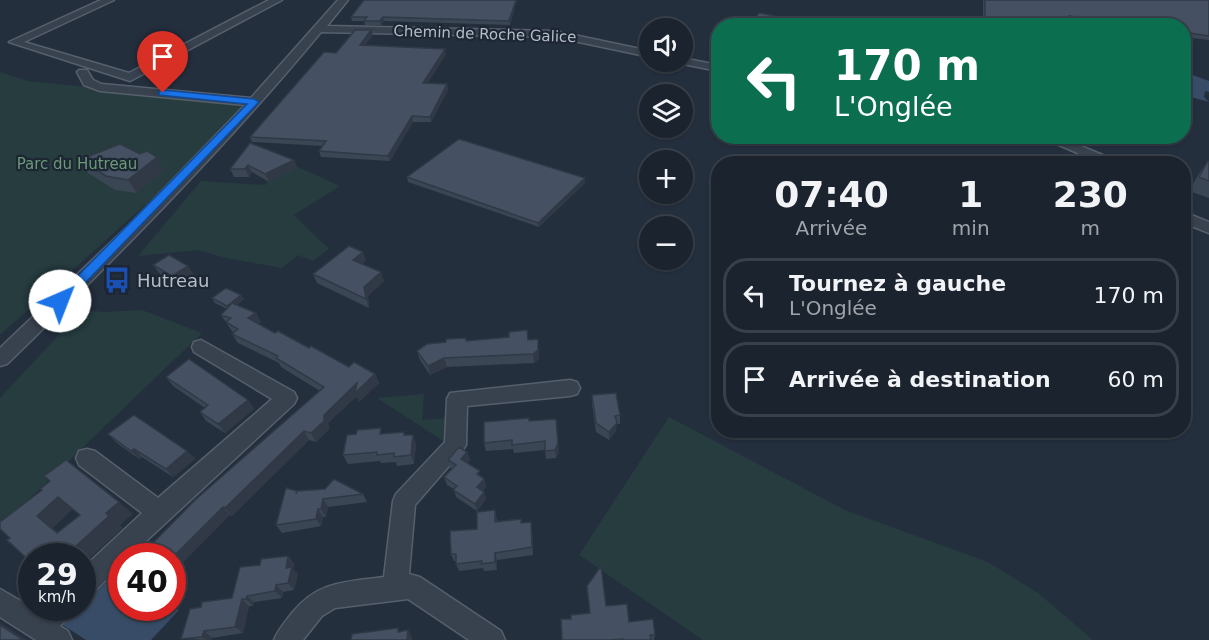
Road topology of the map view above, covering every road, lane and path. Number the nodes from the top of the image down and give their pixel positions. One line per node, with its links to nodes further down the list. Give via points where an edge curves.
1 (110, 0): 2 (street, via 14,42 130,77)
2 (277, 0)
3 (343, 0): 4 (street)
4 (319, 29): 5 (street, Chemin de Roche Galice, via 555,34); 9 (street)
5 (639, 52)
6 (693, 63): 7 (street)
7 (711, 67)
8 (83, 72): 9 (street, via 88,82 100,87)
9 (254, 102): 15 (street)
10 (1065, 144): 11 (street)
11 (1096, 156)
12 (1191, 220): 13 (street)
13 (1209, 228)
14 (201, 347): 18 (street, via 287,398)
15 (0, 359)
16 (570, 388): 20 (street, via 457,399 455,446 404,501)
17 (87, 458): 18 (street)
18 (159, 512): 19 (street)
19 (96, 573)
20 (395, 588): 23 (street, via 332,596 314,607); 24 (street, via 411,586)
21 (0, 602): 22 (street)
22 (50, 633)
23 (287, 640)
24 (492, 640)

